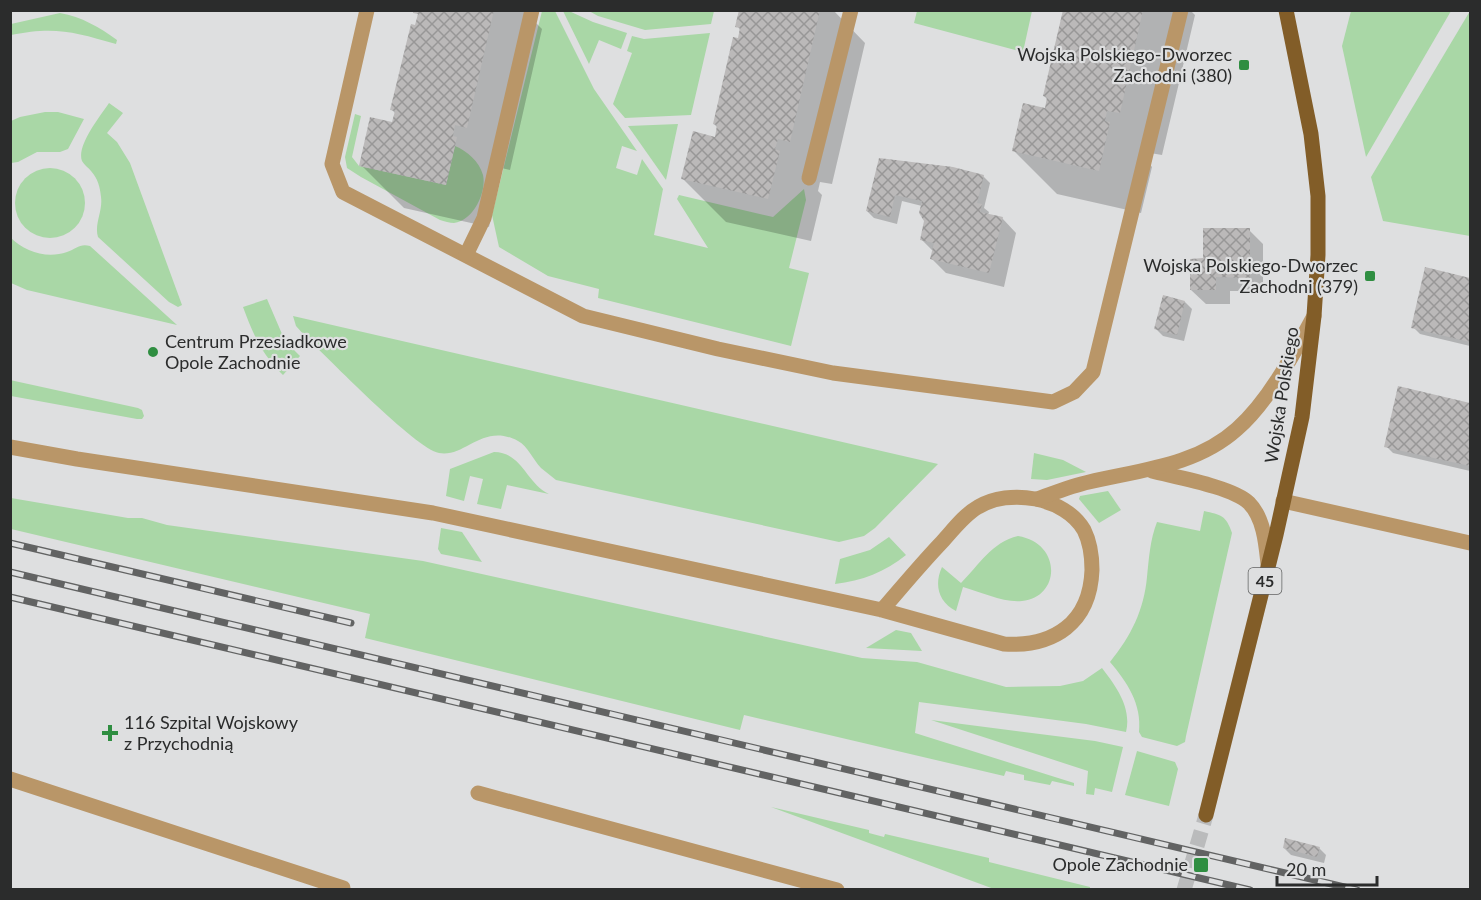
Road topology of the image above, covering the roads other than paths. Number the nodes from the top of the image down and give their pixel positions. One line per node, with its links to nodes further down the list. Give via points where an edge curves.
1 (367, 10): 7 (street, via 332,164 343,192)
2 (532, 10): 7 (street, via 484,218)
3 (851, 10): 6 (street)
4 (1181, 10): 7 (street, via 1093,372 1074,392 1053,402 833,373 583,316)
5 (1286, 10): 8 (main road, Wojska Polskiego / 45, via 1311,134 1318,196)
6 (809, 178)
7 (466, 255)
8 (1314, 316): 10 (street, via 1275,382 1238,429 1201,452); 12 (main road, Wojska Polskiego / 45, via 1302,417)
9 (10, 447): 15 (street, via 434,513)
10 (1149, 470): 11 (street); 14 (street, via 1216,488 1249,503 1260,523)
11 (1036, 499): 15 (street, via 1008,497 979,506); 15 (street, via 1070,516 1084,529 1089,545 1089,594 1070,626 1058,635 1041,642 1004,644)
12 (1283, 501): 13 (street); 14 (main road, Wojska Polskiego / 45)
13 (1470, 543)
14 (1268, 564): 18 (main road, Wojska Polskiego / 45)
15 (882, 610)
16 (10, 779): 19 (street)
17 (478, 793): 20 (street)
18 (1206, 815)
19 (343, 890)
20 (837, 890)

